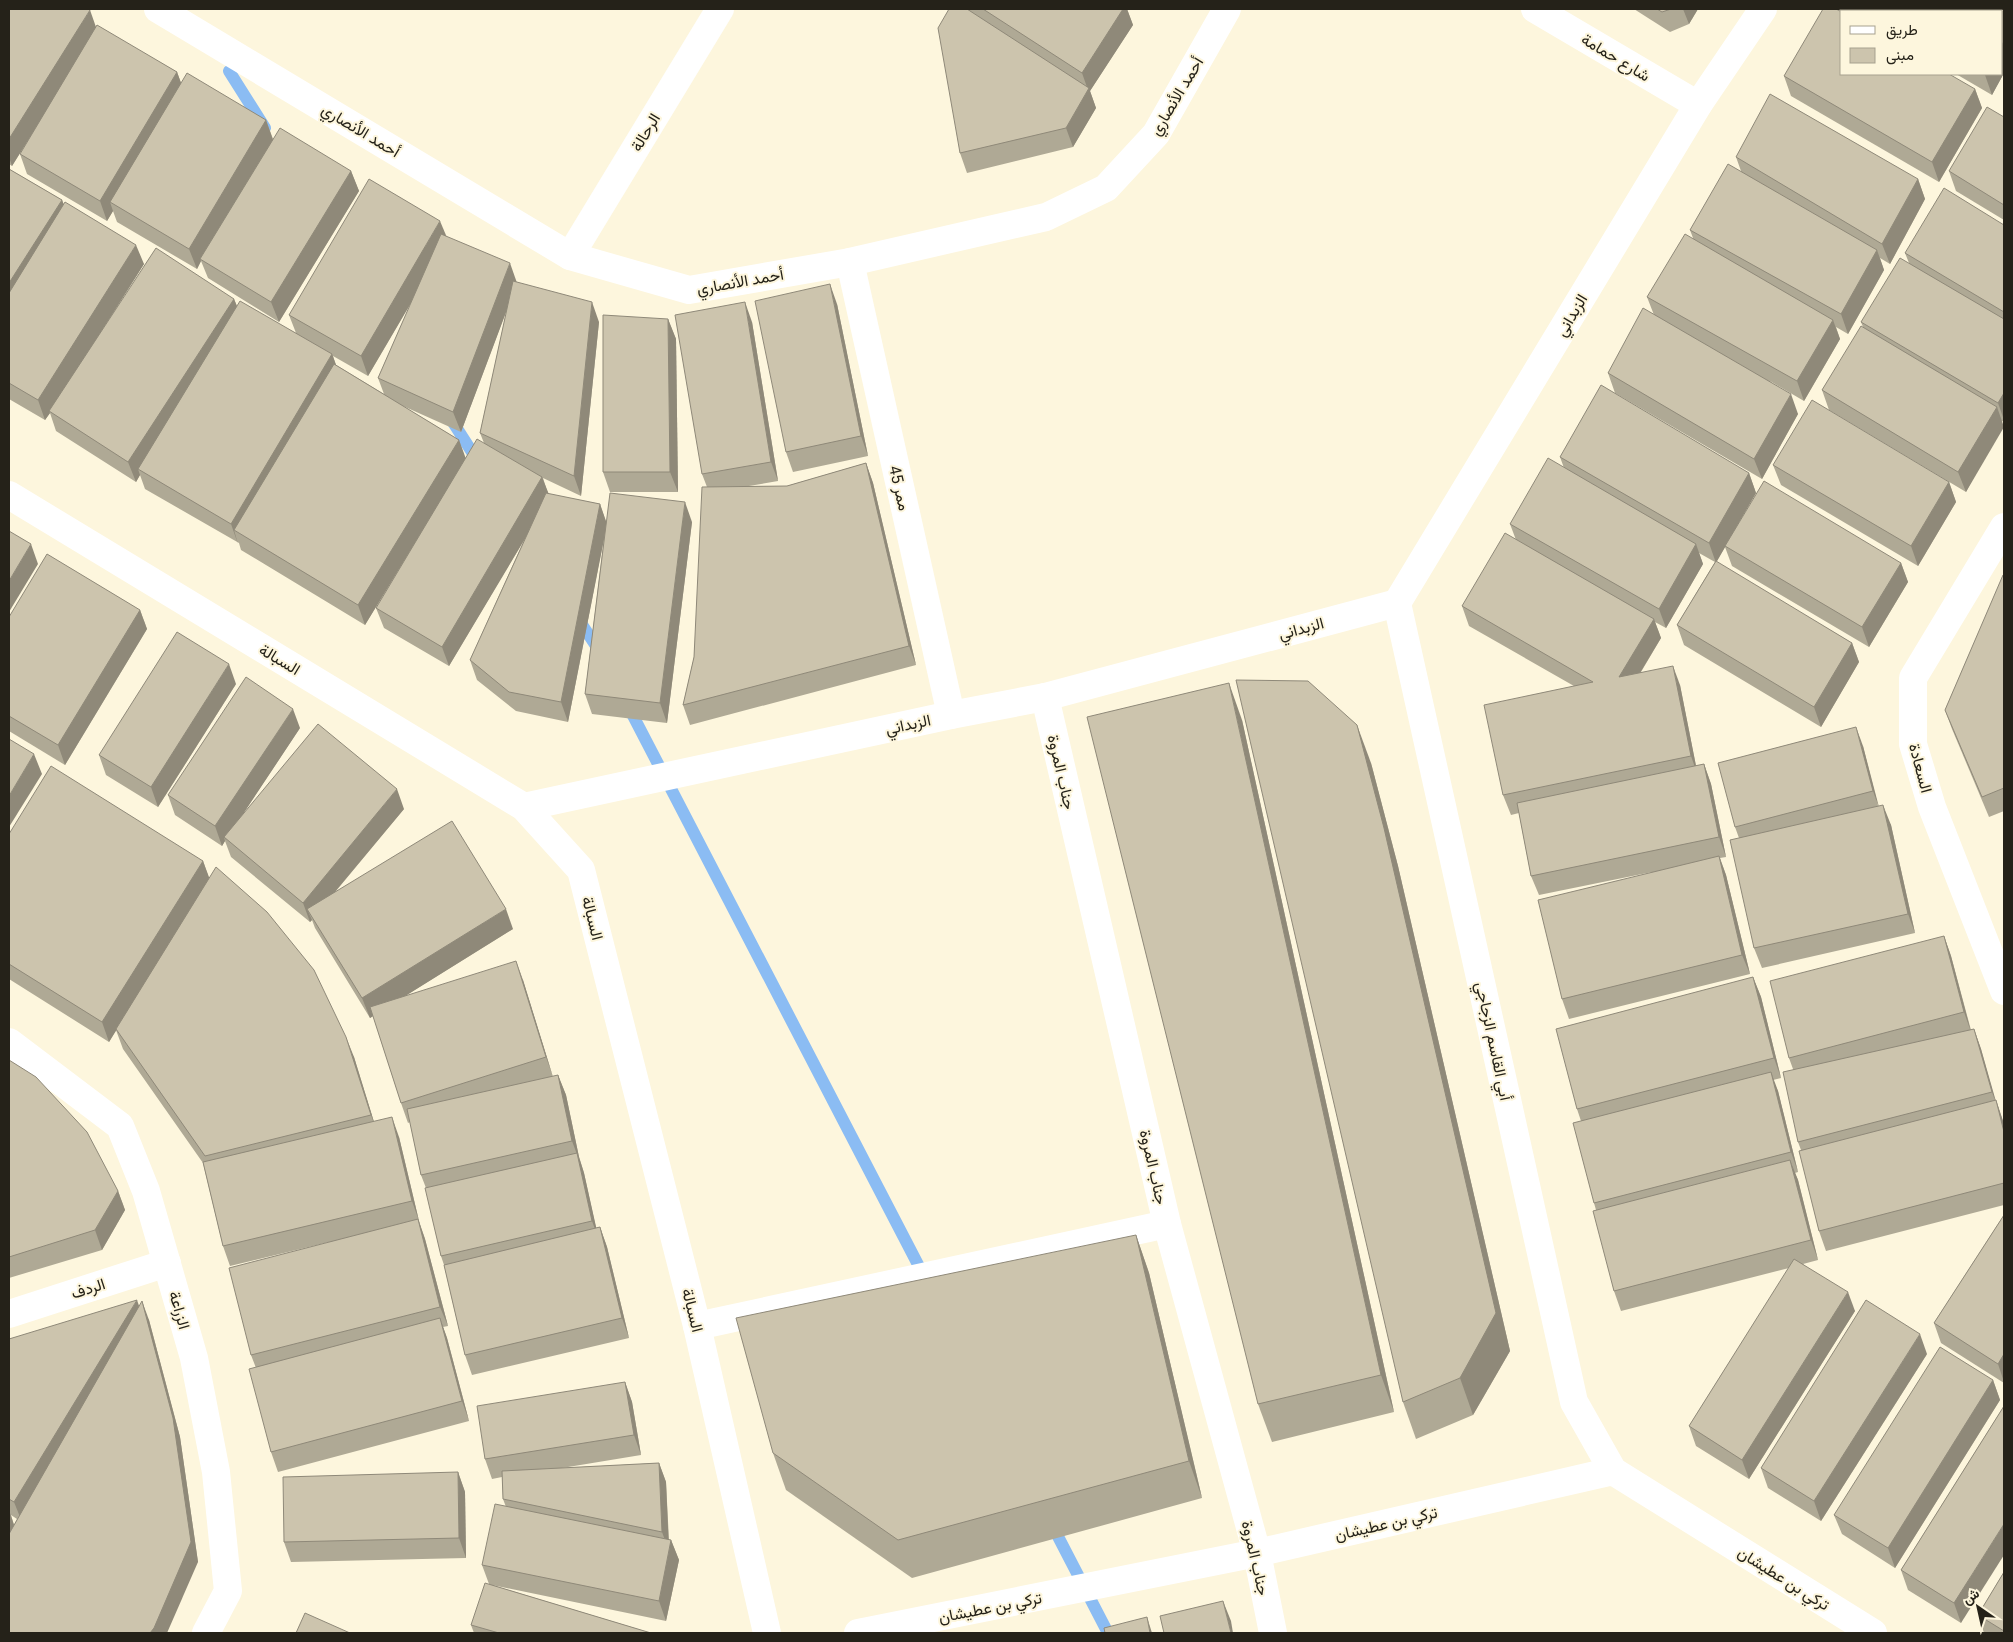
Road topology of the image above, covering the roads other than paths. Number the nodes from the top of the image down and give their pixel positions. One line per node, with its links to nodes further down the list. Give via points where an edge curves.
1 (720, 9): 7 (street, الرحالة)
2 (1227, 9): 8 (street, أحمد الأنصاري, via 1156,134 1106,188 1046,216)
3 (1535, 9): 6 (street, شارع حمامة)
4 (1763, 9): 6 (street, الزبداني)
5 (167, 11): 7 (street, أحمد الأنصاري)
6 (1698, 105): 11 (street, الزبداني)
7 (570, 256): 8 (street, أحمد الأنصاري, via 689,290)
8 (850, 262): 13 (street, ممر 45)
9 (9, 495): 14 (street, السبالة)
10 (2004, 527): 15 (street, السعادة, via 1913,678 1913,744 1932,807)
11 (1396, 603): 12 (street, الزبداني); 21 (street, أبي القاسم الزجاجي, via 1574,1402)
12 (1044, 698): 13 (street, الزبداني); 17 (street, جناب المروة)
13 (951, 715): 14 (street, الزبداني)
14 (524, 807): 20 (street, السبالة, via 581,870)
15 (2004, 991)
16 (9, 1042): 18 (street, الزراعة, via 120,1126 146,1191)
17 (1167, 1224): 20 (street); 22 (street, جناب المروة)
18 (167, 1263): 19 (street, الردف); 23 (street, الزراعة, via 196,1368 216,1472 228,1591)
19 (9, 1314)
20 (697, 1326): 24 (street, السبالة)
21 (1613, 1471): 22 (street, تركي بن عطيشان); 27 (street, تركي بن عطيشان)
22 (1257, 1553): 25 (street, تركي بن عطيشان); 26 (street, جناب المروة)
23 (206, 1633)
24 (767, 1633)
25 (858, 1633)
26 (1273, 1633)
27 (1873, 1633)

